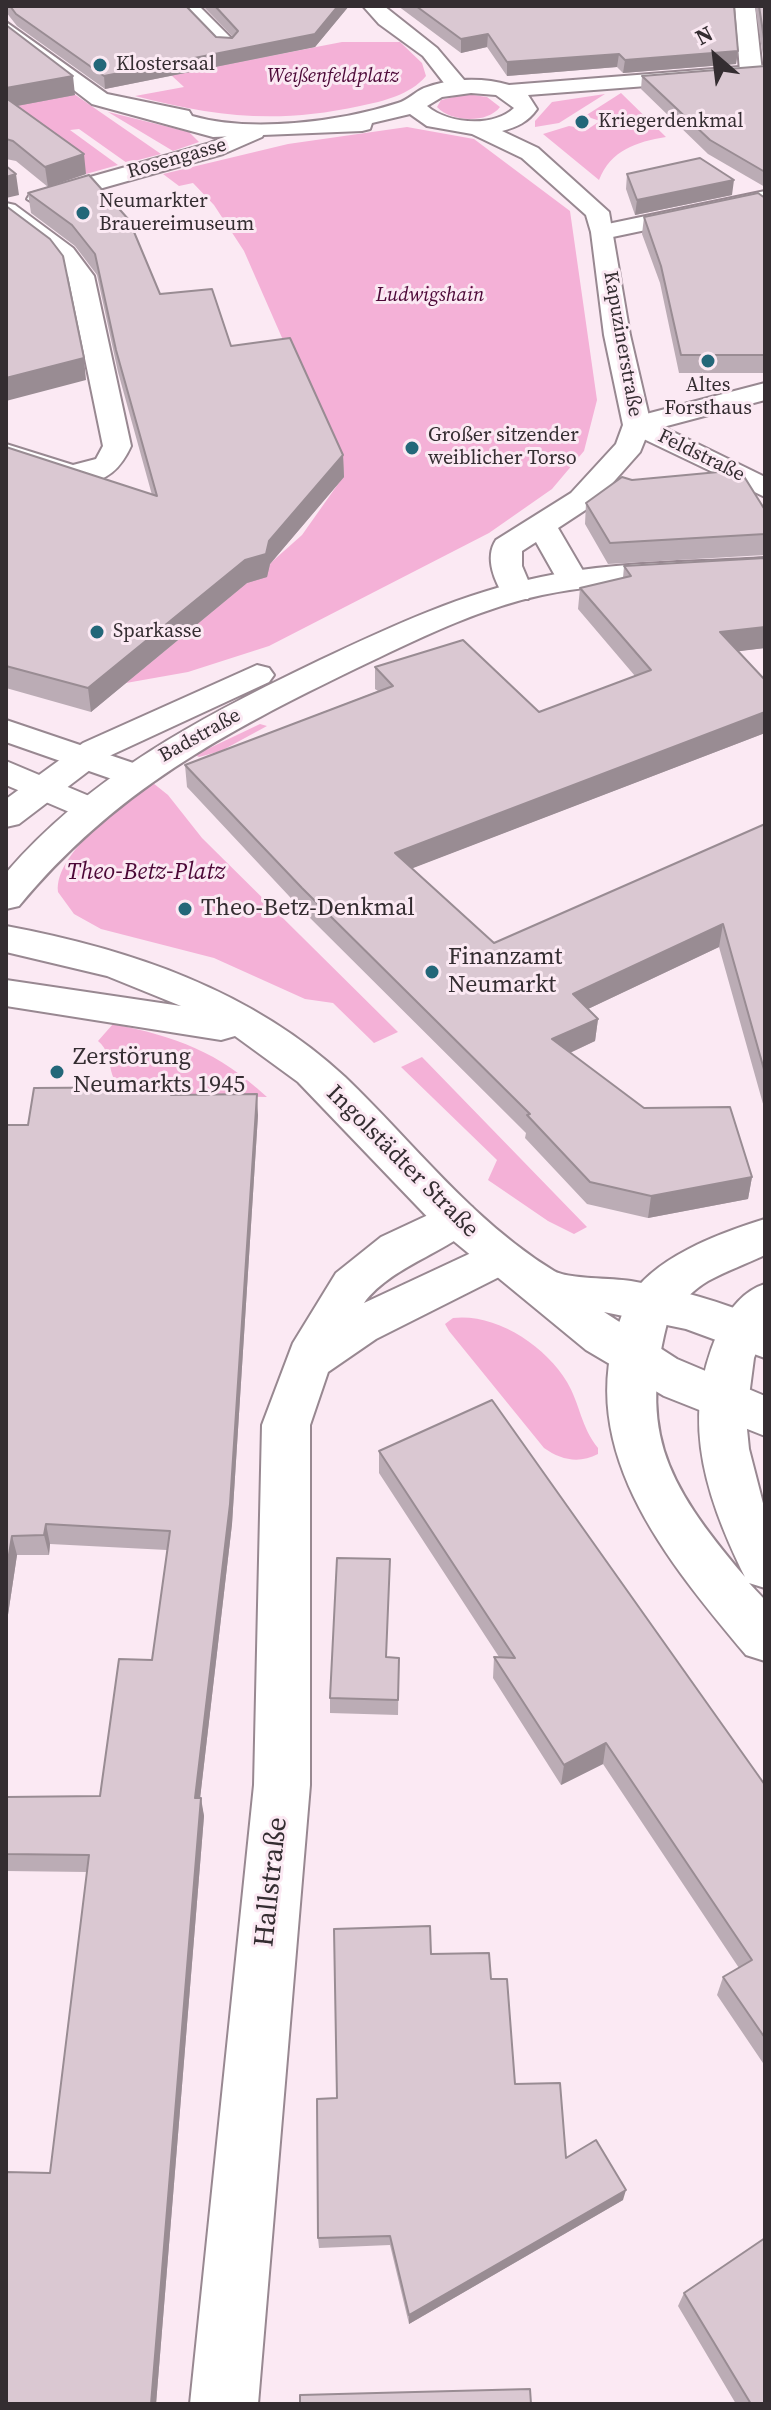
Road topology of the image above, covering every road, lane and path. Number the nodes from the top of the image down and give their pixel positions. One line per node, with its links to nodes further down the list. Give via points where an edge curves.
1 (188, 6): 5 (street)
2 (373, 6): 7 (street, via 430,52)
3 (745, 6): 6 (street)
4 (6, 28): 12 (street, via 96,96 213,131)
5 (226, 44)
6 (758, 72): 8 (street)
7 (459, 87): 8 (street); 9 (street, via 429,94)
8 (514, 96): 10 (street, via 524,112)
9 (419, 110): 11 (street, via 444,123); 12 (street)
10 (507, 122): 11 (street); 13 (street, Kapuzinerstraße, via 530,140)
11 (476, 127): 13 (street, Kapuzinerstraße)
12 (254, 132): 15 (street, Rosengasse, via 215,149 33,190)
13 (530, 153): 16 (street, Kapuzinerstraße, via 588,202)
14 (765, 198): 16 (street)
15 (6, 209): 19 (street, via 64,253 81,276 117,446 108,465 87,474 65,473)
16 (603, 232): 18 (street, Kapuzinerstraße, via 617,335)
17 (765, 391): 18 (street)
18 (637, 425): 20 (street, Feldstraße); 21 (street, Kapuzinerstraße, via 630,446 604,478)
19 (6, 453)
20 (765, 488)
21 (542, 526): 23 (street); 24 (street, Kapuzinerstraße, via 507,547 506,566)
22 (765, 567): 23 (street, Badstraße)
23 (573, 581): 24 (street, Badstraße)
24 (517, 592): 25 (street, Badstraße)
25 (427, 622): 27 (street, Badstraße, via 283,663); 29 (street, Badstraße, via 256,705)
26 (6, 730): 27 (street)
27 (84, 756): 29 (street); 30 (street, Badstraße)
28 (6, 772): 30 (street)
29 (132, 775): 31 (street, Badstraße)
30 (39, 788): 31 (street); 32 (street, Badstraße)
31 (88, 809): 33 (street, Badstraße)
32 (6, 816)
33 (6, 897)
34 (6, 939): 36 (street, Ingolstädter Straße, via 117,964 173,987)
35 (6, 993): 36 (street, Ingolstädter Straße)
36 (255, 1032): 37 (street, Ingolstädter Straße, via 320,1079)
37 (456, 1219): 39 (street, Ingolstädter Straße); 44 (street, Hallstraße, via 373,1265 354,1282)
38 (765, 1236): 41 (street, via 690,1270)
39 (499, 1257): 40 (street, Ingolstädter Straße); 44 (street, via 360,1326)
40 (549, 1291): 41 (street); 43 (street, Ingolstädter Straße)
41 (650, 1302): 42 (street); 43 (street)
42 (757, 1324): 45 (street, via 730,1353)
43 (633, 1359): 45 (street, Ingolstädter Straße); 47 (street, via 629,1416 642,1466 709,1570)
44 (308, 1362): 48 (street, Hallstraße, via 286,1425 282,1785)
45 (743, 1408): 46 (street, via 725,1462)
46 (765, 1566)
47 (765, 1638)
48 (224, 2404)

